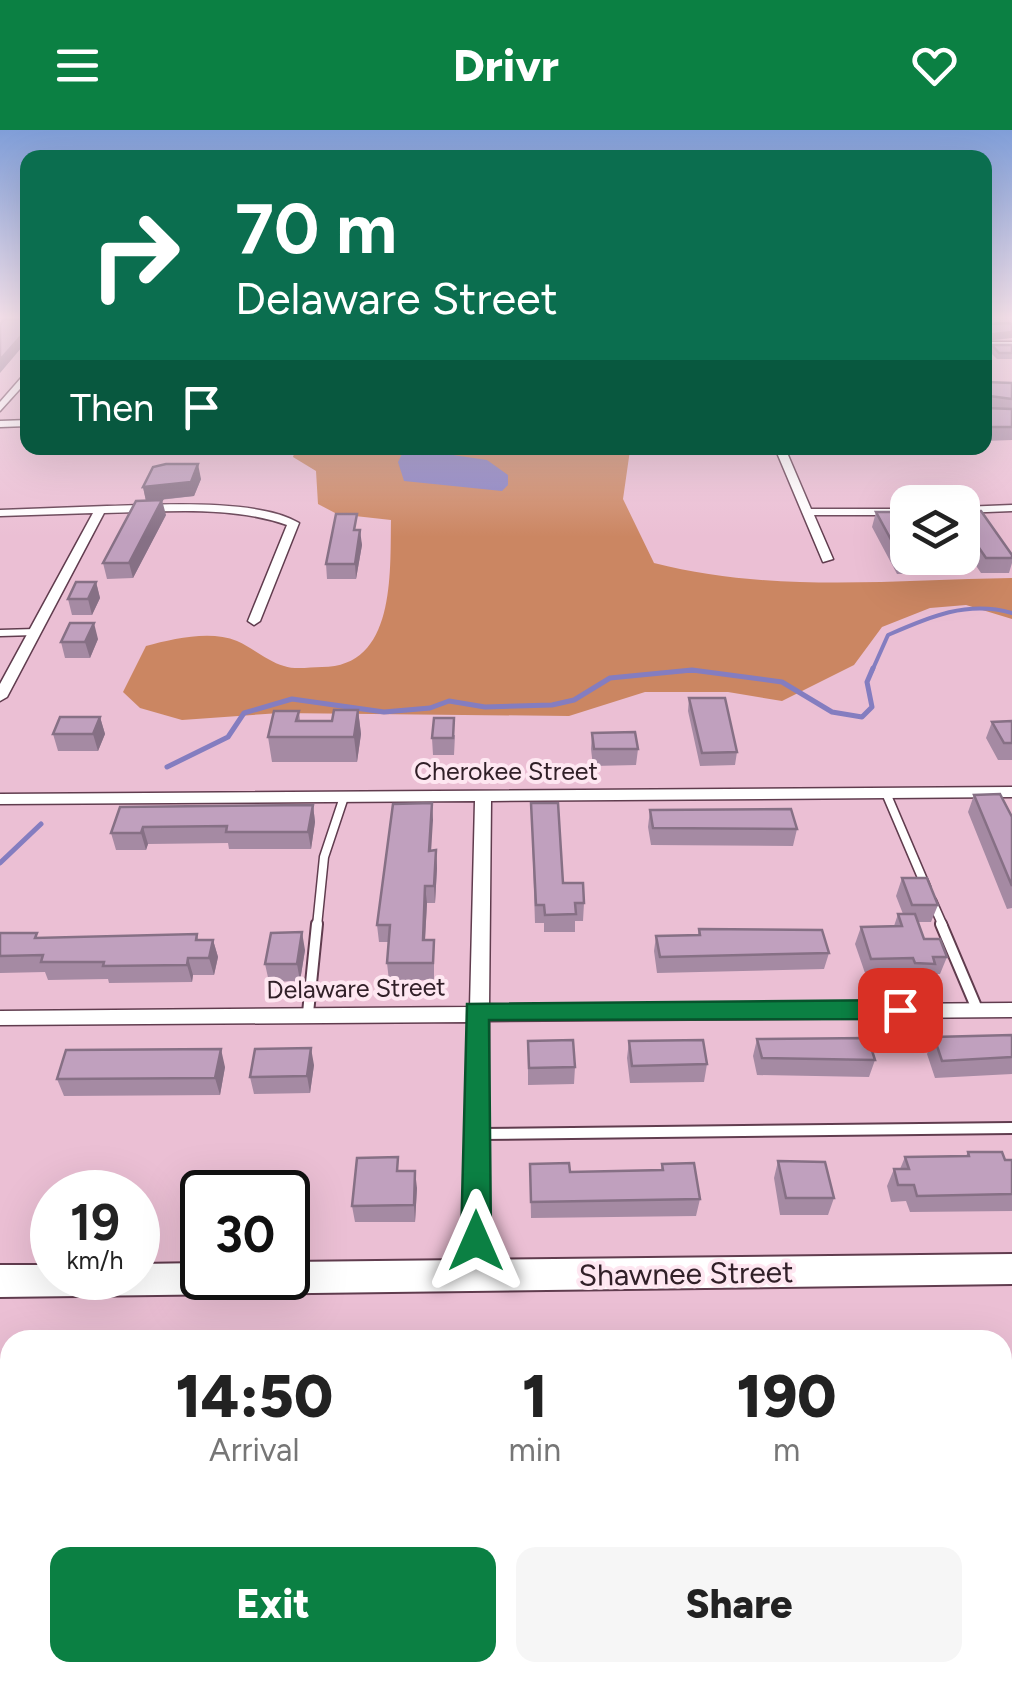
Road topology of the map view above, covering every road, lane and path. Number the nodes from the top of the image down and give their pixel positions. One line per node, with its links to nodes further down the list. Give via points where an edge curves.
1 (4, 398): 2 (street)
2 (0, 408)
3 (783, 455): 7 (street)
4 (1012, 508): 5 (street)
5 (980, 509)
6 (98, 512): 9 (street); 11 (street, via 266,514 292,523); 12 (street)
7 (808, 512): 8 (street); 10 (street)
8 (890, 512)
9 (0, 513)
10 (827, 559)
11 (254, 622)
12 (35, 632): 13 (lane); 14 (street)
13 (0, 633)
14 (0, 697)
15 (1012, 792): 16 (street, Cherokee Street)
16 (886, 793): 17 (street, Cherokee Street); 20 (lane)
17 (482, 796): 18 (street, Cherokee Street); 22 (street)
18 (344, 797): 19 (street, Cherokee Street); 23 (lane, via 324,857)
19 (0, 798)
20 (977, 1009): 21 (street, Delaware Street); 22 (street, Delaware Street)
21 (1012, 1010)
22 (476, 1011): 23 (street, Delaware Street); 26 (street)
23 (308, 1014): 24 (street, Delaware Street)
24 (0, 1018)
25 (1012, 1128): 26 (lane)
26 (476, 1134): 28 (street)
27 (1012, 1269): 28 (street, Shawnee Street)
28 (476, 1277): 29 (street, Shawnee Street)
29 (0, 1281)

